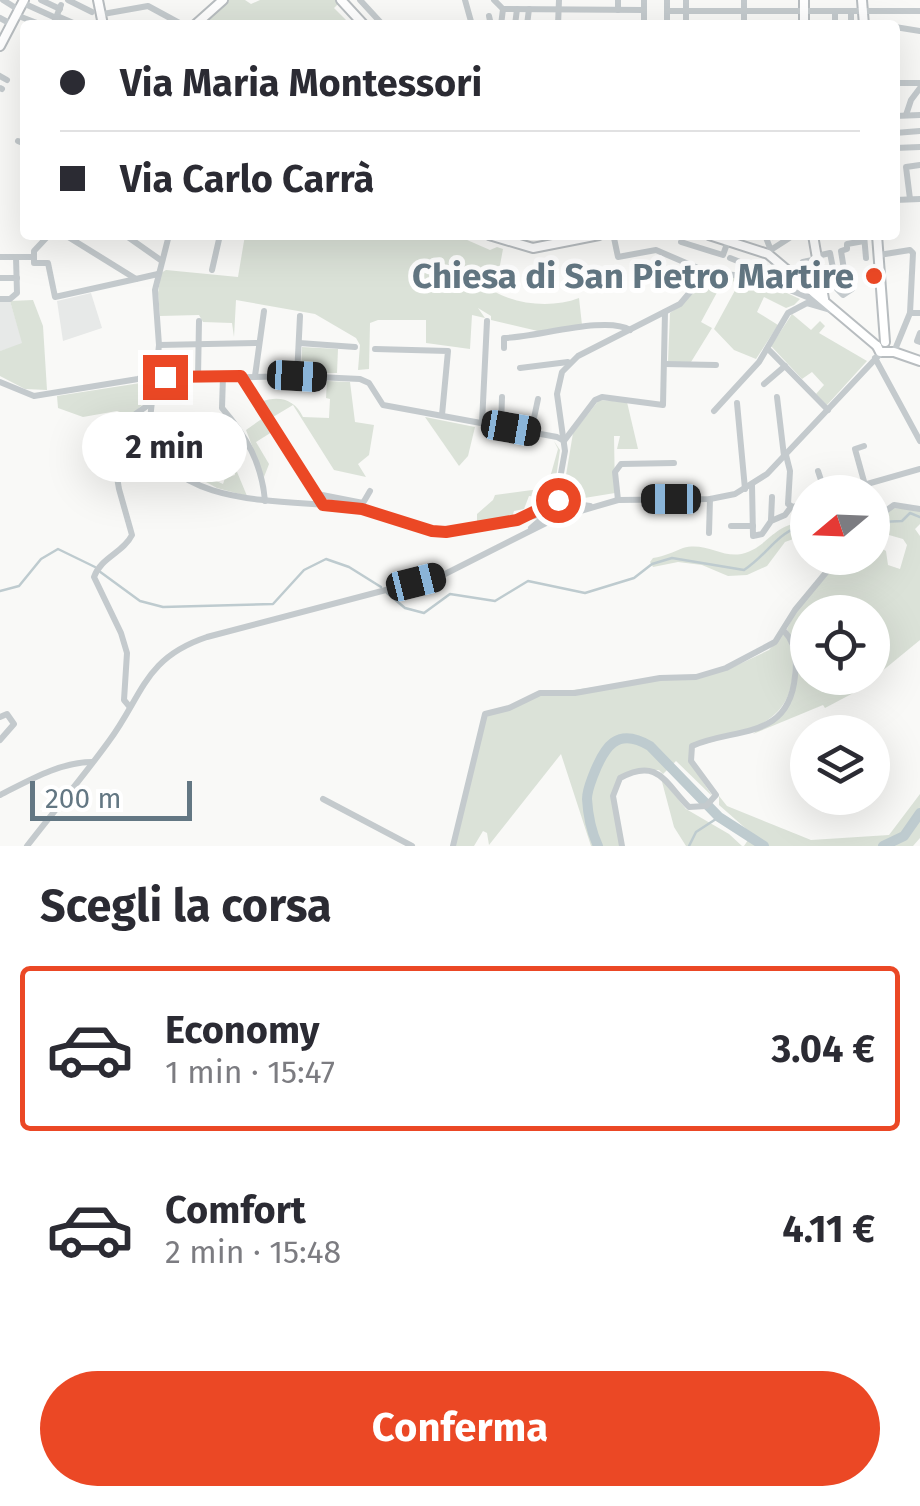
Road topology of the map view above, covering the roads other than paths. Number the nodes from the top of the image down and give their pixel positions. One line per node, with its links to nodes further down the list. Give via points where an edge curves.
1 (3, 0): 17 (street)
2 (41, 0): 30 (street)
3 (98, 0): 34 (main road)
4 (222, 0): 16 (main road)
5 (340, 0): 38 (main road)
6 (360, 0): 39 (street)
7 (494, 0): 19 (street)
8 (606, 0): 21 (street)
9 (618, 0): 22 (street)
10 (644, 0): 23 (street)
11 (667, 0): 25 (street)
12 (686, 0): 26 (street)
13 (744, 0): 32 (street)
14 (804, 0): 33 (main road)
15 (862, 0): 29 (main road)
16 (211, 4)
17 (21, 5): 30 (street); 48 (main road)
18 (558, 5): 20 (street); 21 (street)
19 (502, 6): 20 (street)
20 (522, 7)
21 (606, 10): 22 (street)
22 (618, 10): 23 (street)
23 (644, 10): 40 (street)
24 (920, 10): 29 (street)
25 (667, 11): 26 (street); 41 (street)
26 (691, 11): 32 (street); 42 (street)
27 (835, 11): 28 (street); 33 (street); 45 (street)
28 (851, 11): 29 (street); 46 (street)
29 (863, 11): 47 (main road)
30 (59, 12): 31 (street)
31 (92, 12)
32 (744, 12): 33 (street); 43 (street)
33 (804, 12): 44 (main road)
34 (103, 14): 36 (main road); 37 (street, via 148,6)
35 (0, 18): 48 (street)
36 (103, 20)
37 (174, 20)
38 (359, 20)
39 (378, 20)
40 (644, 20)
41 (667, 20)
42 (688, 20)
43 (744, 20)
44 (804, 20)
45 (835, 20)
46 (851, 20)
47 (864, 20)
48 (11, 24): 49 (main road)
49 (2, 40)
50 (920, 86): 51 (street)
51 (906, 115): 52 (street); 53 (street)
52 (900, 116)
53 (920, 116)
54 (920, 165): 56 (street, via 906,166)
55 (920, 198): 56 (street)
56 (910, 199): 57 (street)
57 (900, 200)
58 (43, 240): 78 (street)
59 (73, 240): 87 (street)
60 (132, 240): 81 (street)
61 (166, 240): 81 (street)
62 (219, 240): 82 (street)
63 (514, 240): 64 (main road, via 532,248)
64 (569, 240)
65 (614, 240): 83 (street, via 618,257 656,250)
66 (727, 240): 75 (street)
67 (741, 240): 68 (main road)
68 (770, 240): 89 (main road)
69 (815, 240): 79 (main road)
70 (860, 240): 79 (street, via 841,251 849,285 843,295 830,253)
71 (864, 240): 80 (street)
72 (878, 240): 74 (main road)
73 (682, 242): 75 (street)
74 (879, 255): 95 (street, via 912,251); 110 (main road)
75 (726, 256): 88 (street, via 765,272)
76 (0, 257): 77 (street)
77 (16, 257): 78 (street); 86 (street)
78 (34, 257): 87 (street, via 34,263 48,262 55,297)
79 (817, 257): 89 (street, via 803,262); 91 (main road)
80 (866, 258)
81 (162, 261): 84 (street)
82 (212, 270)
83 (707, 272): 88 (street); 94 (street)
84 (158, 274): 87 (street); 105 (street)
85 (0, 278): 86 (street)
86 (16, 278): 90 (street, via 17,293)
87 (136, 278)
88 (761, 278): 91 (street)
89 (810, 287): 91 (main road)
90 (0, 299)
91 (822, 302): 92 (main road)
92 (836, 310): 110 (main road); 132 (street, via 807,303 788,313 759,362)
93 (264, 311): 104 (street)
94 (665, 312): 100 (street); 114 (street)
95 (910, 313): 96 (street); 110 (street)
96 (920, 313)
97 (300, 316): 103 (street)
98 (488, 320): 134 (street)
99 (199, 321): 106 (street)
100 (630, 330): 108 (street, via 606,326 504,338); 113 (street)
101 (920, 332): 102 (street)
102 (916, 341)
103 (299, 343): 107 (street); 121 (street)
104 (259, 344): 106 (street); 120 (street)
105 (158, 345): 106 (street); 123 (street)
106 (198, 345): 122 (street)
107 (354, 347)
108 (504, 348)
109 (375, 349): 133 (street, via 448,351)
110 (882, 351): 112 (main road); 131 (street); 137 (street)
111 (770, 352): 116 (street)
112 (920, 360)
113 (570, 362): 117 (street); 138 (street, via 556,394)
114 (664, 364): 115 (street); 138 (street, via 664,405 602,397)
115 (716, 366)
116 (785, 366): 125 (street); 131 (street)
117 (520, 368)
118 (222, 376): 119 (street); 122 (street); 154 (street, via 222,408 244,434)
119 (241, 376): 120 (street); 150 (street)
120 (254, 376): 121 (street)
121 (297, 376): 133 (street, via 360,378 383,405)
122 (198, 377): 123 (street)
123 (154, 378): 124 (street, via 34,396); 129 (street)
124 (0, 382)
125 (764, 384)
126 (778, 396): 140 (street)
127 (502, 397): 135 (street)
128 (538, 398): 136 (street)
129 (152, 402): 154 (street, via 154,442 178,472 223,494); 172 (street, via 116,428 119,489 133,531 94,577 127,654)
130 (737, 403): 148 (street)
131 (828, 410): 140 (street)
132 (714, 411)
133 (442, 415): 134 (street)
134 (482, 423): 135 (street)
135 (501, 426): 136 (street)
136 (531, 432): 138 (street)
137 (920, 440)
138 (564, 441): 146 (street)
139 (864, 446): 145 (street, via 855,450)
140 (785, 456): 148 (street); 157 (street)
141 (674, 463): 152 (street, via 621,464)
142 (920, 469): 147 (street)
143 (818, 471): 144 (street)
144 (819, 475)
145 (862, 475)
146 (560, 476): 155 (street); 162 (street)
147 (890, 478)
148 (749, 487): 153 (street); 166 (street)
149 (370, 492): 150 (street, via 363,503)
150 (316, 494): 156 (street)
151 (772, 497): 164 (street)
152 (618, 500): 153 (street); 158 (street)
153 (710, 500): 168 (street)
154 (265, 501): 156 (street)
155 (561, 502): 158 (street); 162 (street); 162 (street, via 564,512)
156 (323, 505): 163 (street, via 446,532)
157 (790, 505)
158 (596, 506): 162 (street)
159 (890, 507): 161 (street)
160 (790, 508): 164 (street)
161 (920, 509)
162 (551, 512): 163 (street); 167 (street); 169 (street)
163 (521, 519): 167 (street)
164 (771, 521): 166 (street, via 762,534 753,536)
165 (731, 526): 166 (street)
166 (753, 526)
167 (530, 529): 169 (street)
168 (709, 532)
169 (522, 535): 172 (street, via 454,571 195,640 160,663)
170 (824, 575): 171 (street)
171 (784, 631): 180 (street, via 770,646 711,673 540,693 485,714); 181 (street, via 796,655 789,703 754,732 692,746 690,761 716,795 706,806 689,807 654,771 620,778 613,796)
172 (128, 706): 175 (street)
173 (0, 717): 174 (street, via 6,714 14,724)
174 (0, 740)
175 (93, 762): 176 (street, via 44,774); 178 (street)
176 (0, 795)
177 (323, 799): 179 (street)
178 (27, 846)
179 (412, 846)
180 (453, 846)
181 (622, 846)

